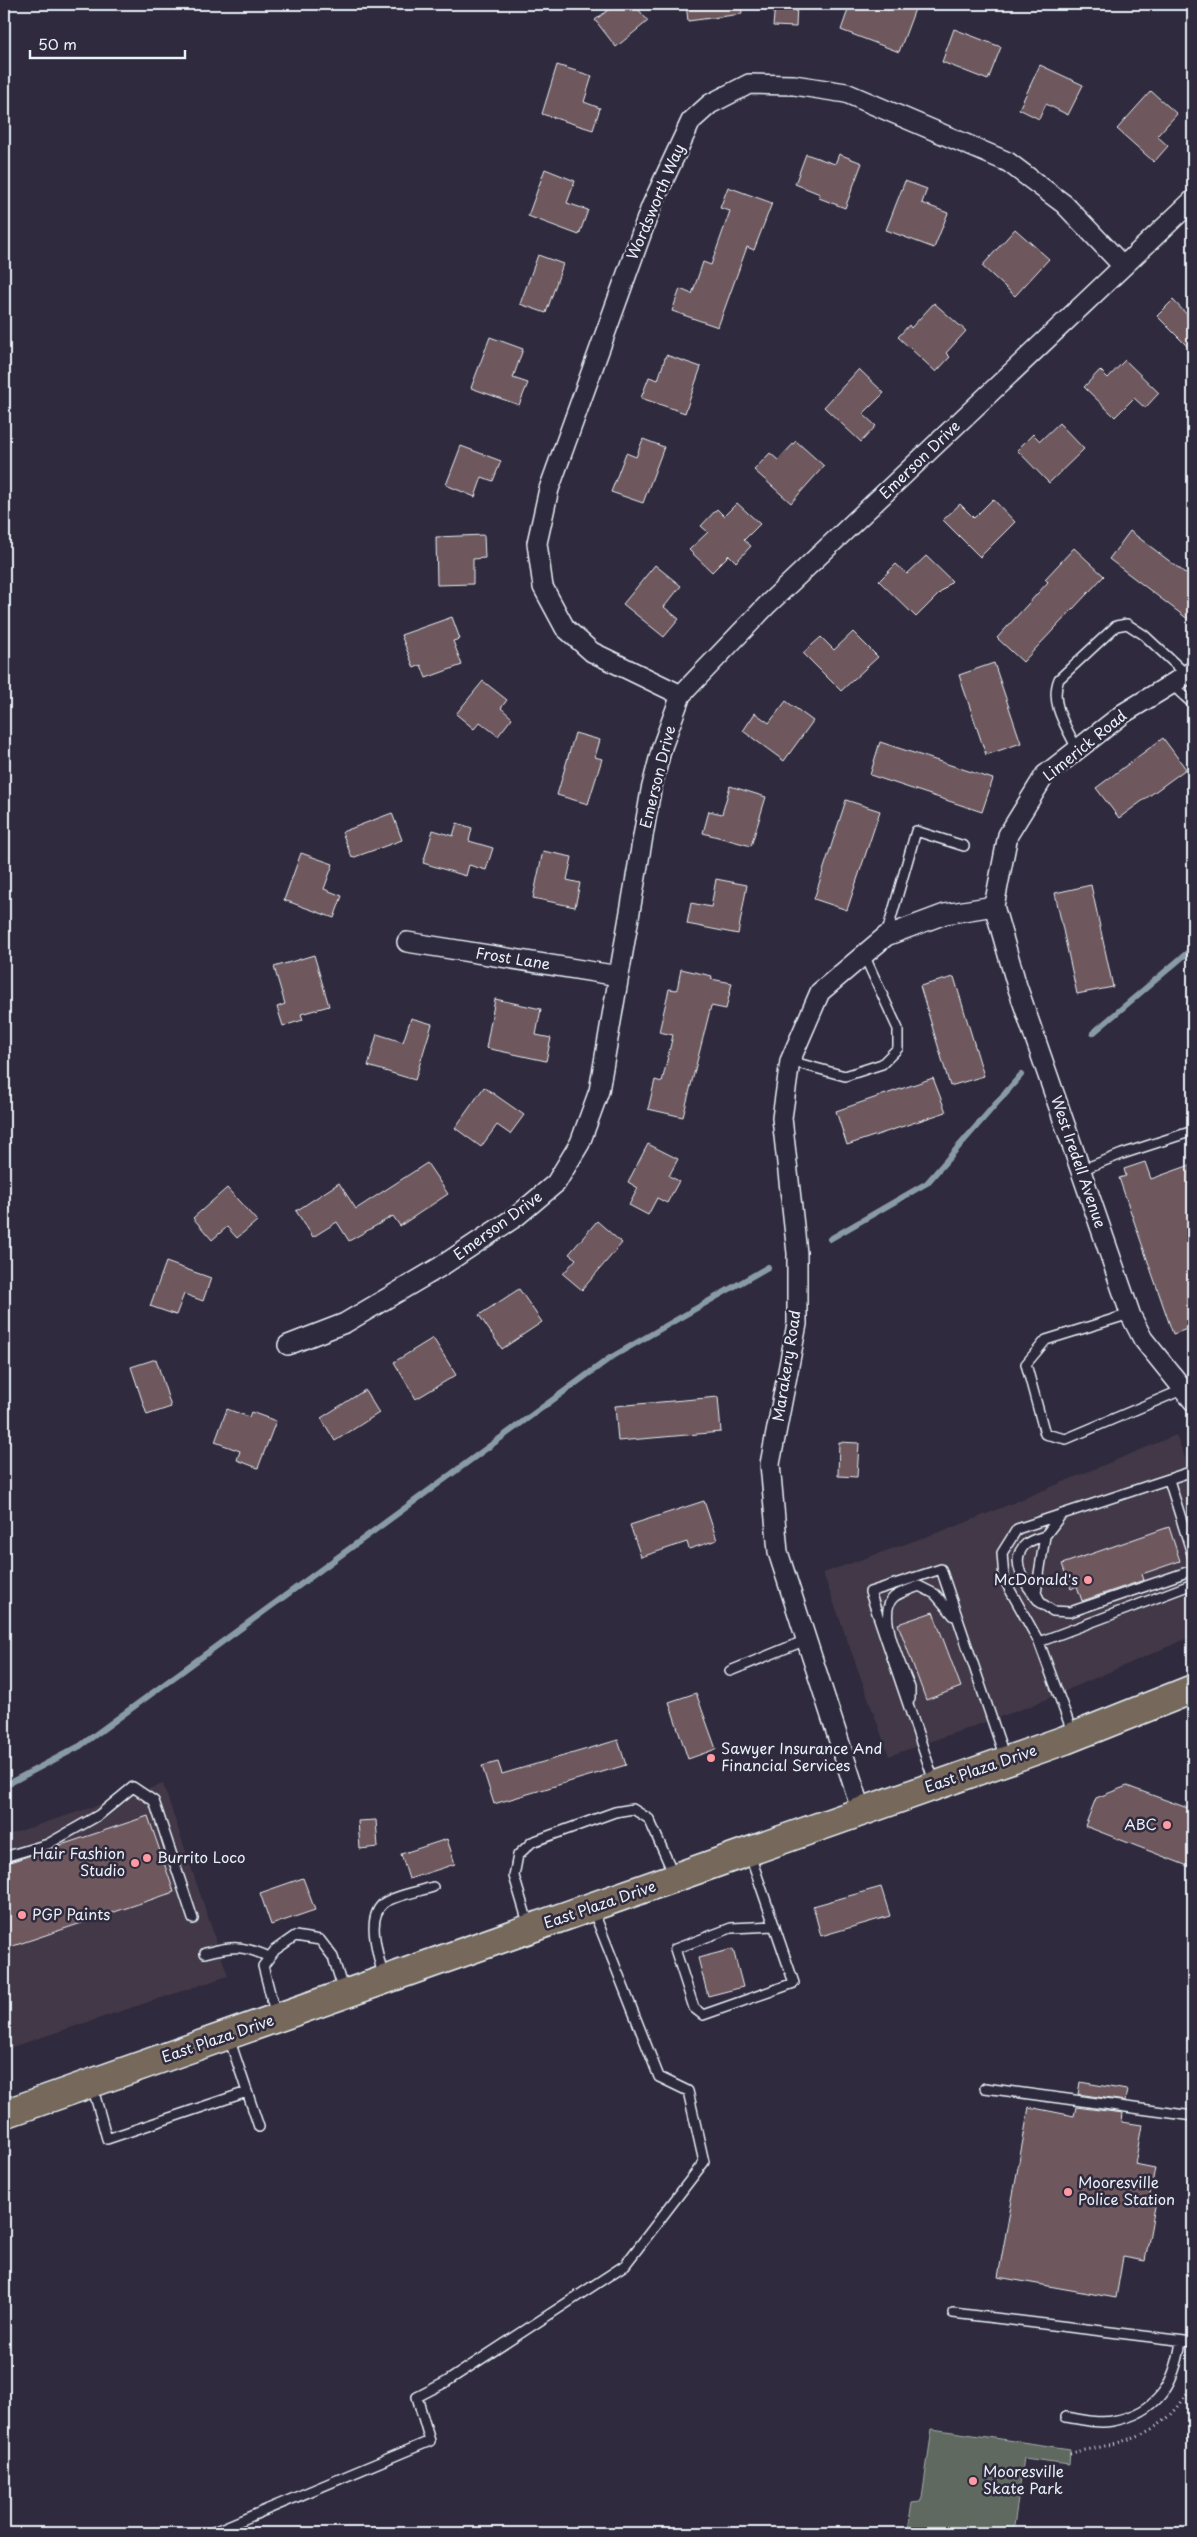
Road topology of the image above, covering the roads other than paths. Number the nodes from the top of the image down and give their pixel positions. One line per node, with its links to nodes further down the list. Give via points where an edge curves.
1 (1193, 200): 2 (street, Emerson Drive)
2 (1123, 266): 4 (street, Emerson Drive, via 768,604); 4 (street, Wordsworth Way, via 1064,204 1008,162 846,93 794,85 749,84 710,104 691,121 651,207 549,489 537,542 543,587 565,628 592,652)
3 (1184, 677): 5 (lane); 6 (street, Limerick Road, via 1124,713); 6 (lane, via 1144,635 1127,624 1116,626 1059,679 1056,687 1054,694 1058,709)
4 (681, 695): 12 (street, Emerson Drive, via 662,748 652,790)
5 (1193, 704)
6 (1077, 749): 8 (street, Limerick Road, via 1045,775 1008,835)
7 (964, 846): 9 (lane, via 916,831)
8 (994, 906): 9 (street, Marakery Road, via 945,914); 15 (street, West Iredell Avenue, via 1017,986)
9 (886, 936): 11 (street, Marakery Road)
10 (407, 942): 12 (street, Frost Lane)
11 (864, 955): 13 (street, Marakery Road, via 820,992); 13 (lane, via 898,1029 898,1048 882,1064 845,1076)
12 (619, 976): 17 (street, Emerson Drive, via 599,1091 580,1143 556,1183 517,1216 440,1267 345,1323)
13 (790, 1061): 28 (street, Marakery Road, via 782,1118 798,1253 797,1324 770,1464 778,1552)
14 (1193, 1130): 15 (lane)
15 (1081, 1170): 16 (street, West Iredell Avenue)
16 (1130, 1314): 18 (street, West Iredell Avenue, via 1143,1339); 18 (lane, via 1046,1340 1026,1364 1045,1434 1066,1439)
17 (288, 1345)
18 (1189, 1395)
19 (1193, 1471): 20 (lane)
20 (1169, 1480): 21 (lane); 23 (lane)
21 (1061, 1515): 22 (lane); 29 (lane, via 1017,1529 1002,1553 1004,1579)
22 (1044, 1536): 26 (lane, via 1036,1593); 26 (lane, via 1026,1544 1018,1556 1019,1570 1026,1585)
23 (1193, 1557)
24 (1193, 1570): 26 (lane, via 1070,1612 1053,1611)
25 (1193, 1584): 29 (lane)
26 (1041, 1603)
27 (958, 1620): 32 (lane, via 935,1594 919,1586 894,1597 888,1607 886,1621 910,1688); 32 (lane, via 941,1568 870,1592); 34 (lane)
28 (806, 1640): 30 (lane); 36 (street, Marakery Road)
29 (1039, 1642): 33 (lane)
30 (730, 1671)
31 (1193, 1689): 33 (main road, East Plaza Drive)
32 (910, 1710): 35 (lane)
33 (1074, 1736): 34 (main road, East Plaza Drive)
34 (1006, 1761): 35 (main road, East Plaza Drive)
35 (936, 1786): 36 (main road, East Plaza Drive)
36 (862, 1812): 37 (main road, East Plaza Drive)
37 (749, 1852): 39 (main road, East Plaza Drive); 43 (lane)
38 (4, 1858): 42 (lane, via 48,1844 99,1815 134,1787 154,1802)
39 (675, 1878): 41 (main road, East Plaza Drive); 44 (lane, via 649,1819 633,1809 615,1812 532,1842 518,1855 514,1876)
40 (433, 1887): 47 (lane, via 385,1902 377,1912 374,1926)
41 (592, 1907): 44 (main road, East Plaza Drive); 61 (lane, via 659,2077 688,2091 704,2162 625,2265 417,2398 430,2441)
42 (194, 1919)
43 (775, 1926): 43 (lane, via 794,1983 703,2015 694,2008 675,1949 731,1928)
44 (530, 1929): 47 (main road, East Plaza Drive)
45 (205, 1952): 46 (lane, via 230,1946)
46 (269, 1957): 48 (lane, via 295,1936 320,1940 333,1957); 49 (lane, via 263,1966)
47 (384, 1981): 48 (main road, East Plaza Drive)
48 (345, 1994): 49 (main road, East Plaza Drive)
49 (277, 2019): 50 (main road, East Plaza Drive)
50 (228, 2036): 51 (main road, East Plaza Drive); 53 (lane)
51 (91, 2082): 53 (lane, via 107,2139); 54 (main road, East Plaza Drive)
52 (985, 2088): 55 (lane)
53 (247, 2092): 56 (lane)
54 (4, 2114)
55 (1193, 2116)
56 (259, 2127)
57 (953, 2313): 58 (lane)
58 (1181, 2341): 59 (lane); 60 (lane, via 1170,2384 1154,2402 1136,2414 1110,2422)
59 (1193, 2342)
60 (1066, 2417)
61 (211, 2533)

